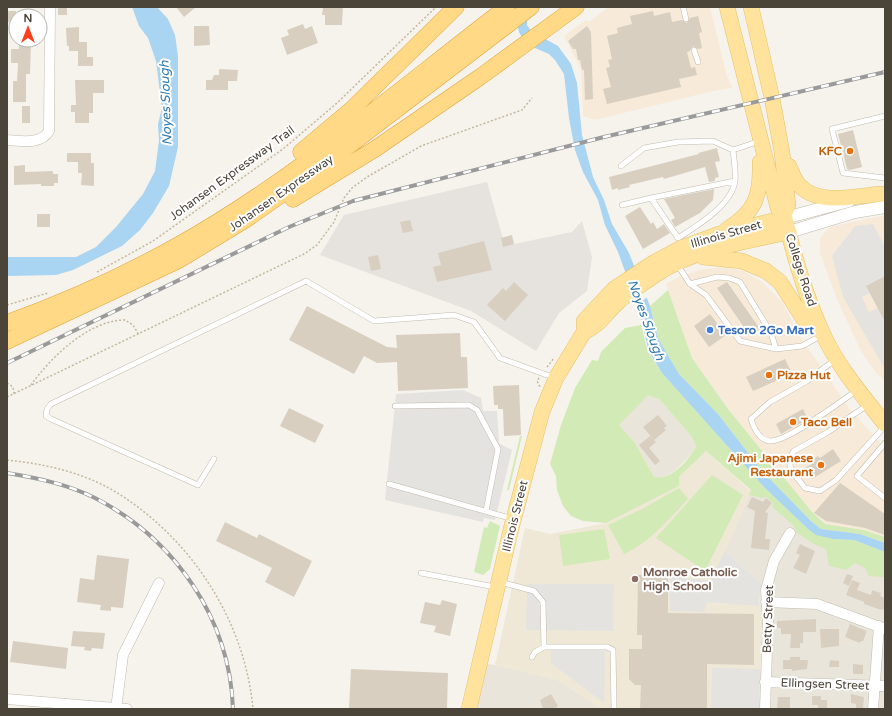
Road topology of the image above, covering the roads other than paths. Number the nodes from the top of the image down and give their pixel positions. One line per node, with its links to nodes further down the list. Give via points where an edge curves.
1 (50, 7): 13 (street, via 49,132 36,141)
2 (456, 7): 23 (highway, via 351,110)
3 (531, 7): 27 (highway, Johansen Expressway, via 293,187)
4 (576, 7): 27 (highway, via 368,153 265,216)
5 (683, 7): 9 (lane)
6 (727, 7): 14 (main road, College Road)
7 (751, 7): 16 (main road, College Road)
8 (505, 8): 23 (highway, Johansen Expressway, via 349,128)
9 (686, 18)
10 (694, 50): 11 (lane)
11 (698, 62)
12 (885, 116): 18 (lane, via 832,129 843,174)
13 (7, 140)
14 (760, 141): 15 (lane); 24 (main road, College Road, via 778,208); 25 (main road, via 760,181 757,199 741,219)
15 (733, 150): 17 (lane, via 713,141 678,142 644,148); 19 (lane)
16 (782, 152): 21 (main road, via 796,181 812,193 836,198); 24 (main road, College Road, via 788,205)
17 (621, 166)
18 (885, 178)
19 (735, 181): 20 (lane); 26 (lane, via 731,194 700,224)
20 (651, 198): 22 (lane); 26 (lane)
21 (884, 198): 24 (street)
22 (622, 205)
23 (241, 206): 31 (highway, Johansen Expressway, via 142,264 74,297)
24 (786, 222): 25 (main road, Illinois Street); 26 (main road, Illinois Street, via 715,249); 32 (main road, College Road, via 799,270)
25 (719, 234): 26 (main road, Illinois Street)
26 (684, 248): 28 (main road, Illinois Street); 29 (main road, Illinois Street); 32 (main road, via 742,261 766,272 780,282 803,318)
27 (179, 260): 33 (highway, Johansen Expressway)
28 (677, 264): 29 (main road, Illinois Street); 30 (lane)
29 (655, 268): 36 (main road, Illinois Street, via 584,321 584,332)
30 (690, 284): 34 (lane, via 706,295 740,342); 34 (lane, via 716,277 740,282 771,333)
31 (7, 323)
32 (823, 334): 34 (lane, via 802,346); 35 (main road, College Road)
33 (7, 341)
34 (776, 349)
35 (837, 359): 37 (main road, College Road); 37 (lane, via 807,381 770,402 751,420 754,429 764,439 778,440 809,423)
36 (556, 378): 42 (lane, via 500,358 474,322 454,315 374,321 306,282 51,404 47,409 46,416 51,420 198,485); 46 (main road, Illinois Street, via 542,412)
37 (858, 389): 38 (main road, College Road)
38 (869, 404): 40 (main road, College Road); 40 (lane, via 794,451 789,459 791,470 805,488 820,491 836,480)
39 (395, 406): 45 (lane, via 469,405 477,410 498,449)
40 (885, 425)
41 (885, 443): 44 (lane, via 857,476)
42 (214, 459)
43 (389, 484): 45 (lane)
44 (885, 498)
45 (486, 512): 46 (lane)
46 (514, 519): 50 (main road, Illinois Street)
47 (790, 533): 51 (street, Betty Street, via 774,561 766,590)
48 (421, 573): 50 (lane)
49 (159, 583): 59 (street, via 123,655)
50 (498, 585): 53 (lane, via 534,591 543,602); 61 (main road, Illinois Street)
51 (766, 602): 52 (street, via 817,604); 55 (street, Betty Street, via 768,621)
52 (882, 628): 56 (street)
53 (544, 647): 54 (lane); 62 (lane, via 607,647 612,650)
54 (532, 657)
55 (765, 682): 56 (street, Ellingsen Street); 63 (street, Betty Street)
56 (874, 686): 57 (street, Ellingsen Street); 64 (street)
57 (885, 686)
58 (7, 699): 59 (street)
59 (116, 709): 60 (street)
60 (126, 709)
61 (469, 709)
62 (614, 709)
63 (765, 709)
64 (874, 709)

